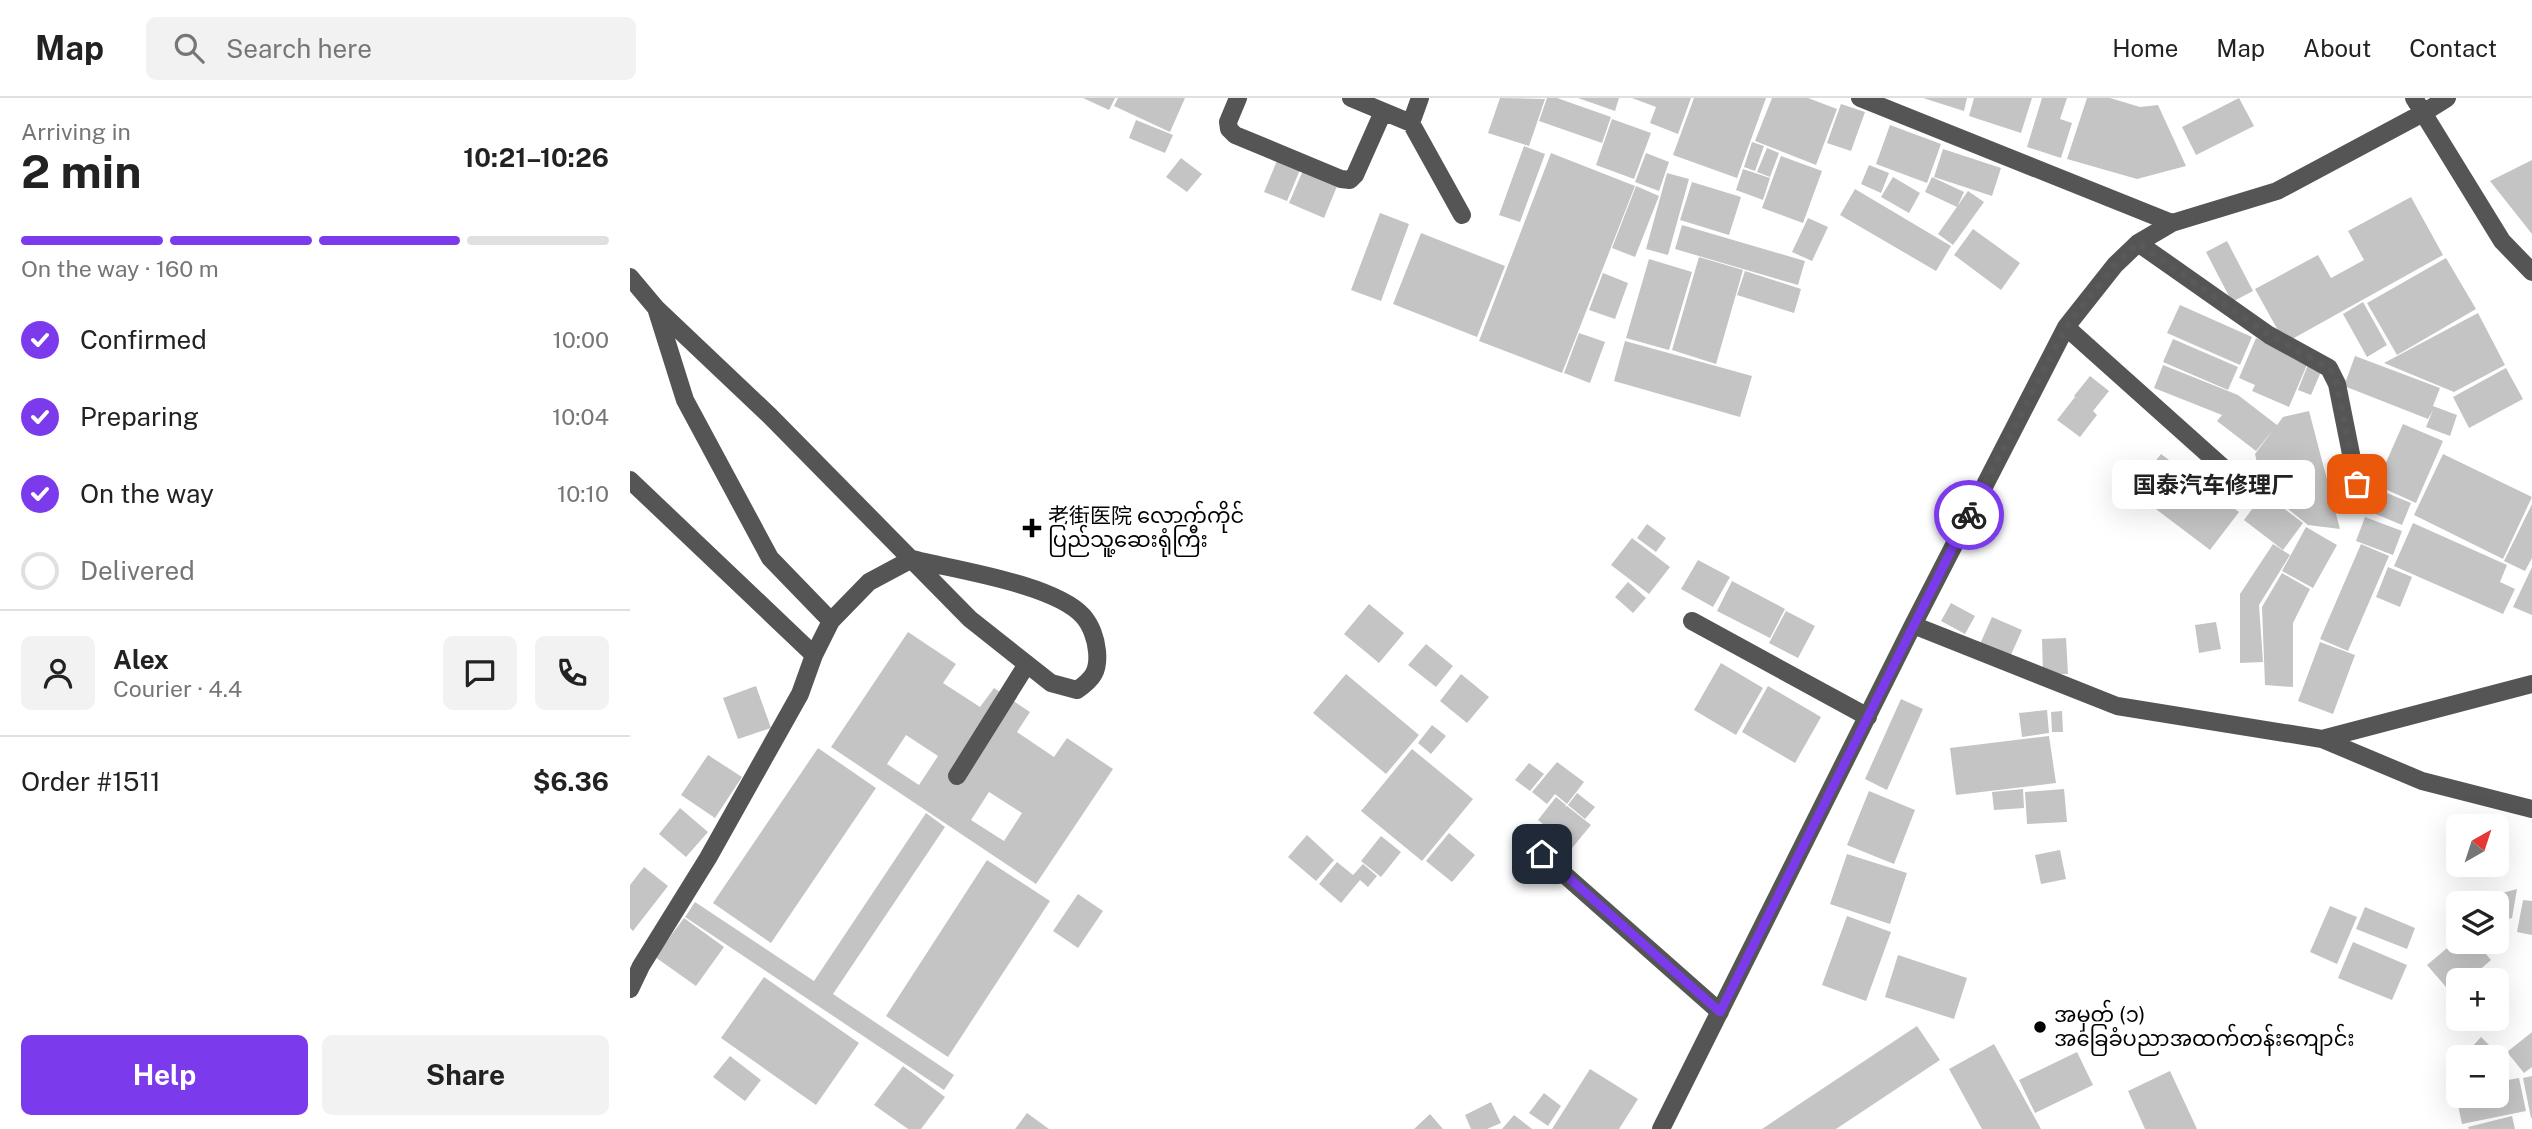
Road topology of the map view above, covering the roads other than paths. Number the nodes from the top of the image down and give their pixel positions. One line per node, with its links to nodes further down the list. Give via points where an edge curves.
1 (1238, 98): 7 (street, via 1228,122 1235,135 1350,180)
2 (1350, 98): 7 (street)
3 (1420, 98): 8 (street)
4 (1860, 98): 10 (street)
5 (2447, 98): 6 (street)
6 (2418, 106): 10 (street, via 2277,191); 12 (street, via 2502,241)
7 (1383, 112): 8 (street)
8 (1411, 123): 9 (street)
9 (1462, 215)
10 (2172, 223): 11 (street)
11 (2138, 243): 15 (street); 18 (street, via 2269,335 2329,368 2337,384)
12 (2532, 272)
13 (630, 277): 14 (street)
14 (656, 308): 19 (street, via 771,415); 20 (street, via 685,400 770,558)
15 (2066, 327): 16 (street); 22 (street)
16 (2228, 472)
17 (630, 480): 23 (street)
18 (2357, 484)
19 (912, 559): 20 (street, via 869,582); 24 (street, via 970,619); 24 (street, via 1014,584 1060,600 1083,616 1097,647 1093,679 1077,690 1051,683)
20 (831, 621): 23 (street)
21 (1692, 621): 26 (street)
22 (1913, 625): 26 (street); 27 (street, via 2117,706)
23 (814, 655): 31 (street, via 800,694)
24 (1027, 664): 28 (street)
25 (2532, 684): 27 (street)
26 (1868, 717): 32 (street)
27 (2322, 739): 29 (street, via 2422,781)
28 (957, 776)
29 (2532, 809)
30 (1522, 836): 32 (street)
31 (630, 989)
32 (1720, 1012): 33 (street)
33 (1661, 1129)

